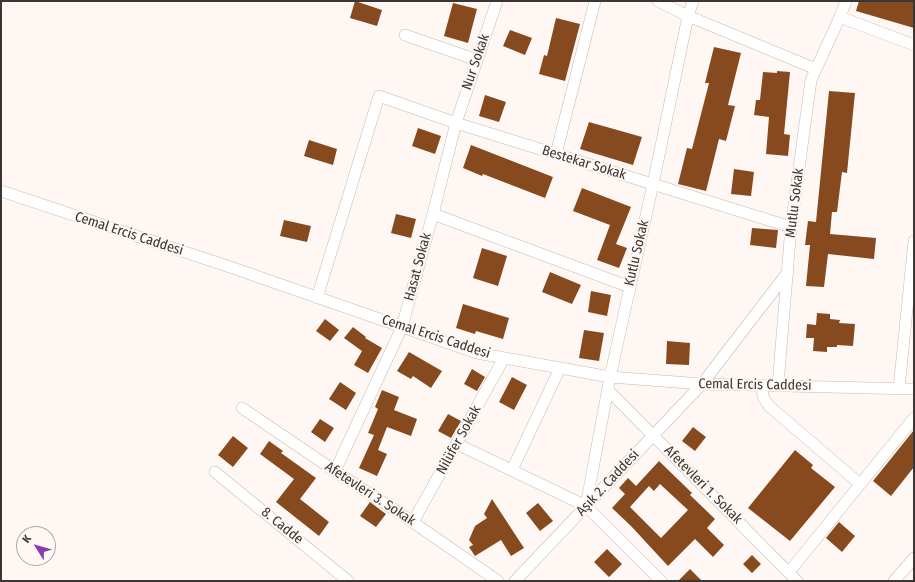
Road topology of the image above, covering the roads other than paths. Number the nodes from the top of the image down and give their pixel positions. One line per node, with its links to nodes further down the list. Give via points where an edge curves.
1 (497, 1): 10 (street, Nur Sokak)
2 (595, 1): 13 (street)
3 (658, 1): 6 (street)
4 (693, 1): 6 (street, Kutlu Sokak)
5 (846, 1): 7 (street, Mutlu Sokak)
6 (688, 16): 11 (street); 14 (street, Kutlu Sokak)
7 (840, 17): 9 (street); 11 (street, Mutlu Sokak)
8 (406, 35): 10 (street)
9 (914, 44)
10 (477, 60): 12 (street, Nur Sokak)
11 (816, 69): 17 (street, Mutlu Sokak, via 811,80)
12 (456, 123): 13 (street, Bestekar Sokak); 16 (street, Hasat Sokak); 22 (street, Bestekar Sokak, via 379,96)
13 (556, 154): 14 (street, Bestekar Sokak)
14 (653, 184): 17 (street, Bestekar Sokak); 21 (street, Kutlu Sokak)
15 (1, 191): 22 (street, Cemal Ercis Caddesi)
16 (433, 214): 21 (street); 23 (street, Hasat Sokak)
17 (791, 227): 20 (street, Mutlu Sokak)
18 (914, 241): 19 (street)
19 (913, 266): 30 (street)
20 (788, 272): 27 (street); 29 (street, Mutlu Sokak)
21 (630, 287): 26 (street, Kutlu Sokak)
22 (317, 298): 23 (street, Cemal Ercis Caddesi)
23 (402, 327): 24 (street, Cemal Ercis Caddesi, via 477,353); 38 (street, Hasat Sokak)
24 (504, 358): 25 (street, Cemal Ercis Caddesi); 36 (street, Nilüfer Sokak)
25 (560, 368): 26 (street, Cemal Ercis Caddesi); 37 (street)
26 (610, 377): 27 (street, Cemal Ercis Caddesi); 32 (street, Kutlu Sokak)
27 (702, 384): 28 (street, Cemal Ercis Caddesi); 35 (street, Aşık 2. Caddesi)
28 (762, 385): 29 (street, Cemal Ercis Caddesi); 40 (street, via 763,397 769,406)
29 (778, 385): 30 (street, Cemal Ercis Caddesi)
30 (899, 388): 31 (street, Cemal Ercis Caddesi)
31 (914, 389)
32 (608, 390): 35 (street, Afetevleri 1. Sokak); 41 (street, Kutlu Sokak)
33 (242, 408): 38 (street, Afetevleri 3. Sokak)
34 (914, 418): 40 (street)
35 (653, 435): 41 (street, Aşık 2. Caddesi); 44 (street, Afetevleri 1. Sokak)
36 (456, 444): 37 (street); 42 (street, Nilüfer Sokak)
37 (512, 470): 41 (street)
38 (335, 471): 42 (street, Afetevleri 3. Sokak)
39 (215, 472): 46 (street, 8. Cadde)
40 (860, 484): 44 (street)
41 (586, 506): 45 (street, Aşık 2. Caddesi); 48 (street)
42 (413, 522): 47 (street, Afetevleri 3. Sokak)
43 (914, 558): 50 (street)
44 (788, 572): 49 (street, Afetevleri 1. Sokak)
45 (519, 580)
46 (348, 581)
47 (498, 581)
48 (661, 581)
49 (798, 581)
50 (894, 581)

